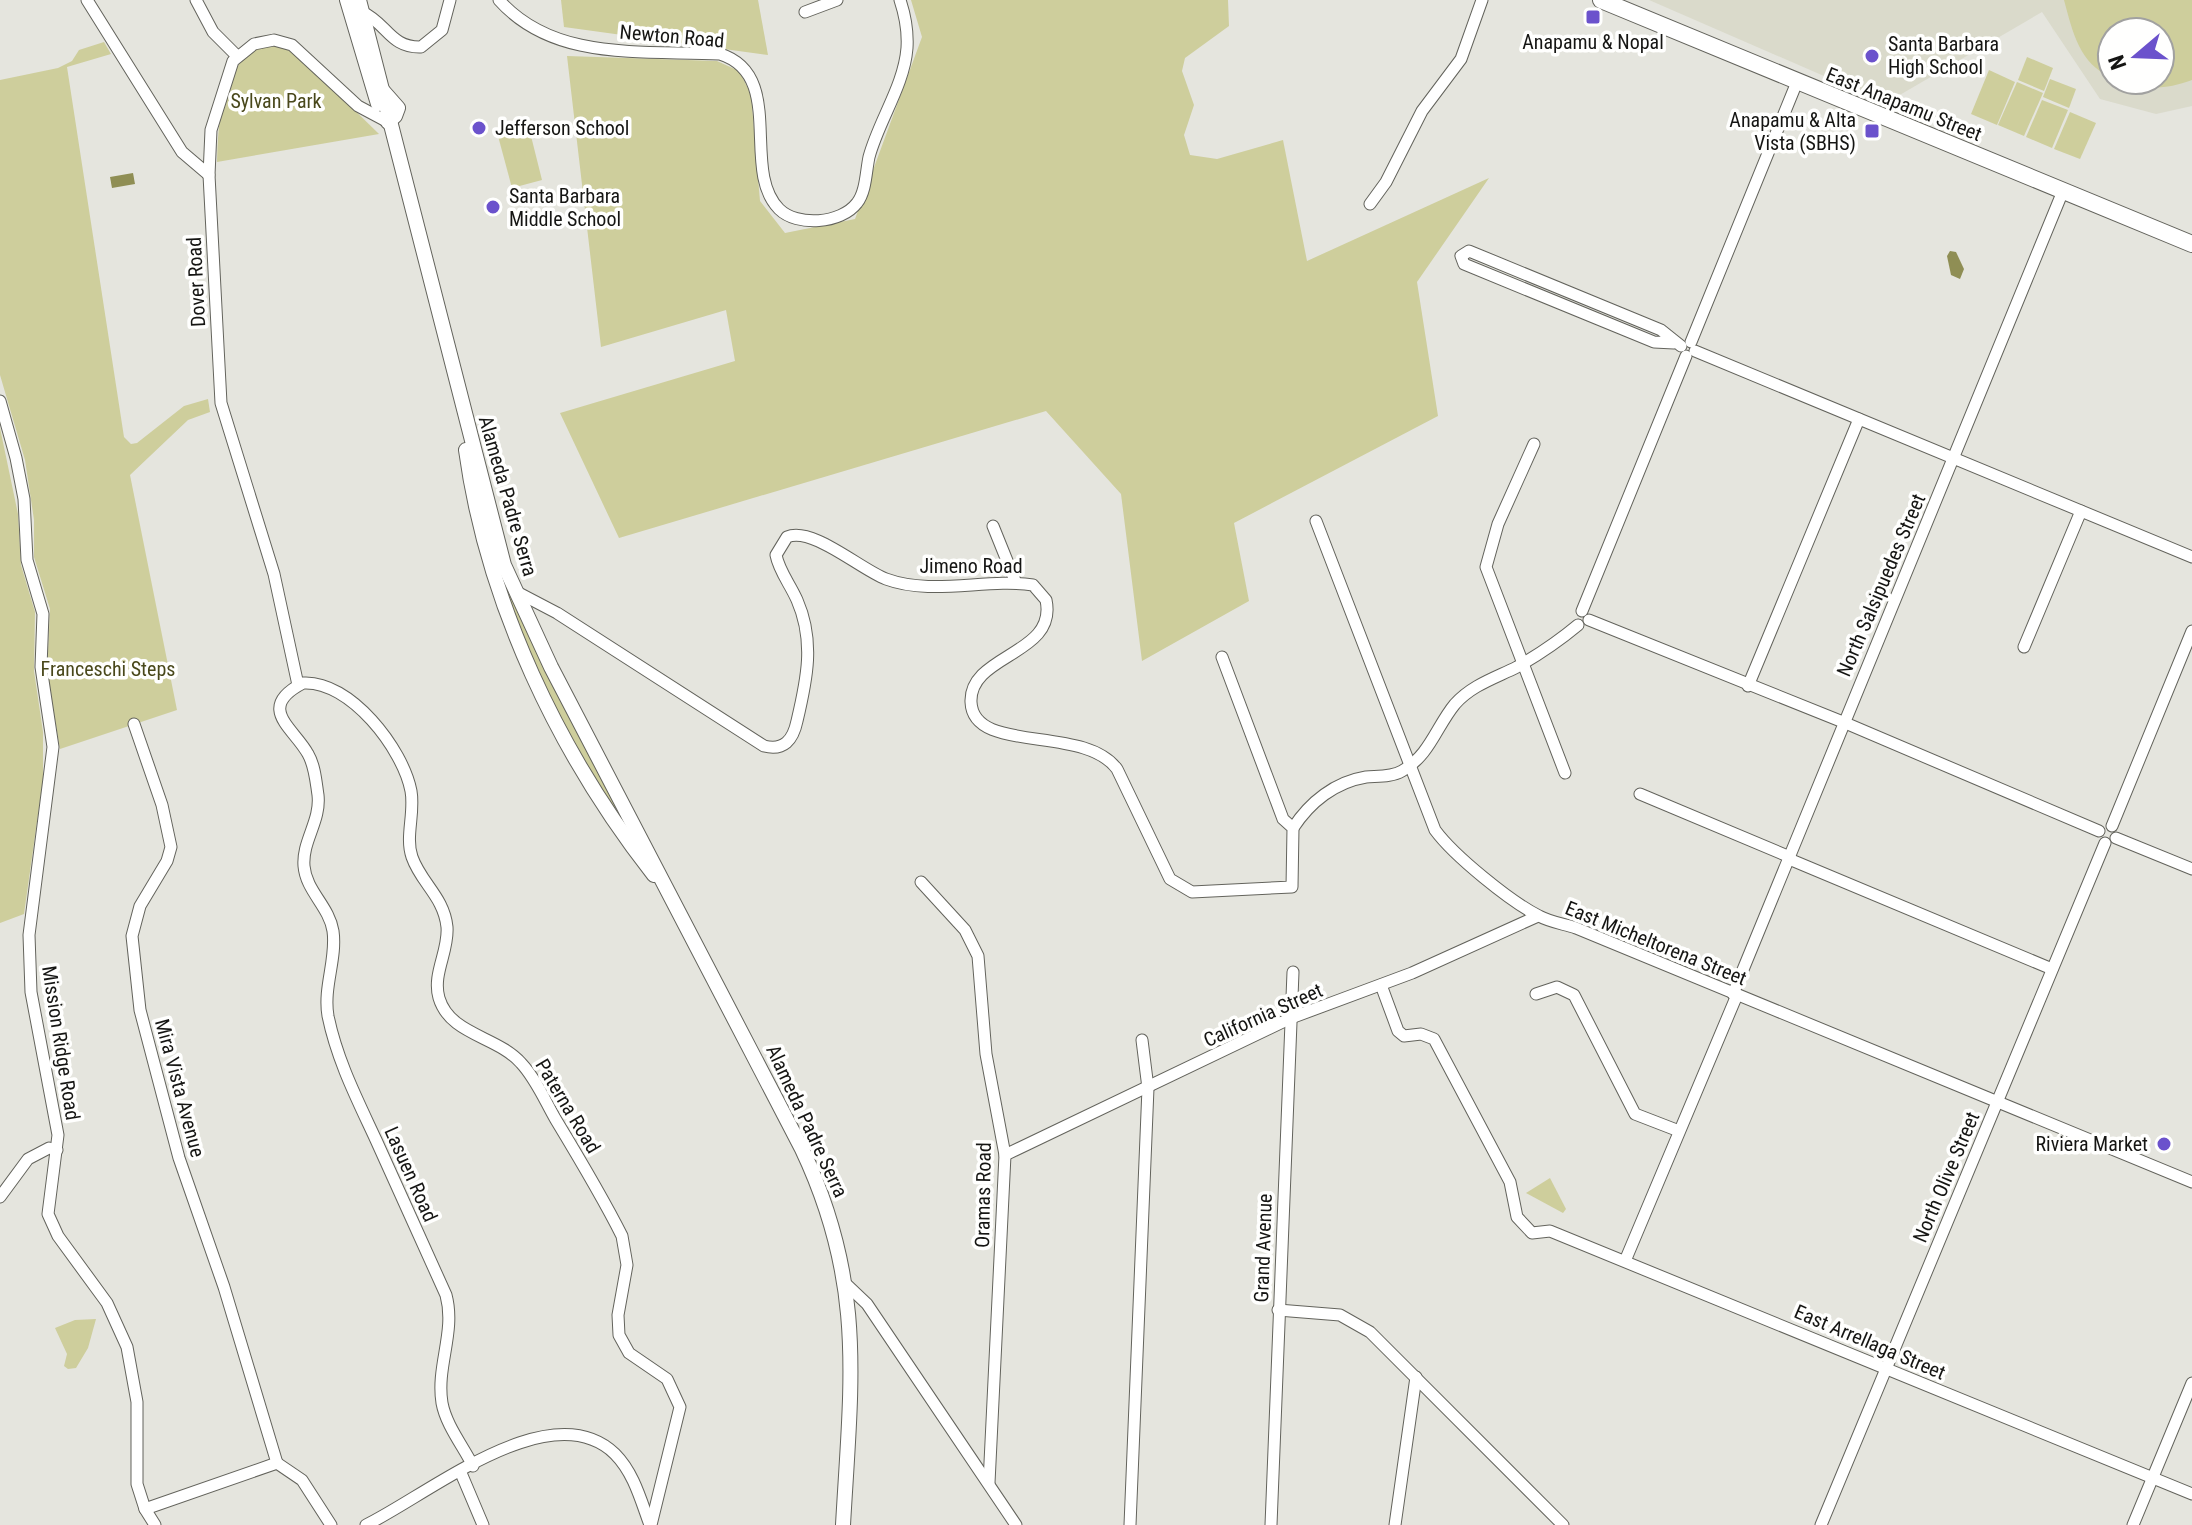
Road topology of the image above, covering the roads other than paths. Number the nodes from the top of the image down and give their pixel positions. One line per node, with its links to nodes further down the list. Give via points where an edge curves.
1 (87, 0): 15 (street, via 182,152)
2 (196, 0): 12 (street, via 213,32)
3 (347, 0): 14 (street, Alameda Padre Serra, via 375,99)
4 (450, 0): 10 (street, via 442,30 421,47 396,43)
5 (499, 0): 7 (street, Newton Road, via 523,25 569,44 720,54 738,63 756,91 766,183 773,202 794,219 813,221 844,212 861,195 877,130 905,61 907,34)
6 (837, 0): 11 (street)
7 (900, 0)
8 (1482, 0): 17 (street, via 1461,59 1422,111)
9 (1601, 0): 13 (main road, East Anapamu Street)
10 (360, 6): 14 (street, Alameda Padre Serra)
11 (805, 12)
12 (237, 56): 14 (street, via 261,42 288,43 358,106); 15 (street, Dover Road, via 212,122)
13 (1797, 82): 16 (main road, East Anapamu Street); 19 (street)
14 (388, 122): 21 (street, Alameda Padre Serra)
15 (209, 175): 36 (street, Dover Road, via 221,403 274,574)
16 (2063, 191): 18 (main road, East Anapamu Street); 24 (street, North Salsipuedes Street)
17 (1370, 204)
18 (2192, 244)
19 (1685, 348): 19 (street, via 1661,330 1483,256 1469,251 1461,256 1464,264 1654,342); 22 (street); 31 (street)
20 (0, 401): 60 (street, Mission Ridge Road, via 16,458 27,560 43,614 41,667 53,747 29,966)
21 (462, 407): 30 (street, Alameda Padre Serra); 48 (street, Alameda Padre Serra, via 478,515 511,628 604,808)
22 (1859, 419): 24 (street); 37 (street)
23 (1534, 444): 35 (street, via 1486,559 1489,583)
24 (1954, 458): 25 (street); 38 (street, North Salsipuedes Street)
25 (2081, 511): 28 (street); 33 (street)
26 (1316, 521): 40 (street, East Micheltorena Street)
27 (993, 526): 29 (street)
28 (2192, 557)
29 (1016, 583): 30 (street, Jimeno Road, via 896,582 807,535 787,537 776,555 805,626 808,673 795,733 776,748 764,746); 43 (street, Jimeno Road, via 1039,589 1047,612 1029,643 976,682 971,707 980,724 999,733 1087,746 1107,757 1166,873 1192,892 1292,887)
30 (515, 591): 48 (street, Alameda Padre Serra)
31 (1583, 619): 35 (street); 37 (street)
32 (2192, 631): 44 (street, North Olive Street)
33 (2024, 647)
34 (1222, 657): 43 (street, via 1283,819)
35 (1521, 665): 40 (street, via 1464,695); 41 (street)
36 (298, 685): 71 (street, Lasuen Road, via 283,701 280,714 309,756 318,798 304,867 333,931 326,992 331,1027 348,1082 446,1295 451,1319 442,1400); 81 (street, Paterna Road, via 310,682 338,693 378,727 402,763 413,808 411,854 445,916 447,940 437,983 442,1006 457,1025 498,1043 522,1063 622,1236 627,1265 619,1335 629,1353 667,1379 680,1407)
37 (1748, 686): 38 (street)
38 (1843, 722): 44 (street, via 2099,831 2103,826); 45 (street, North Salsipuedes Street)
39 (134, 724): 70 (street, Mira Vista Avenue, via 165,813 171,847 134,927 140,1010 179,1158)
40 (1410, 766): 43 (street, via 1330,791 1306,809); 49 (street, East Micheltorena Street, via 1435,830 1449,850)
41 (1565, 773)
42 (1640, 794): 45 (street)
43 (1293, 828)
44 (2111, 835): 46 (street); 50 (street, North Olive Street)
45 (1790, 858): 50 (street); 54 (street, North Salsipuedes Street)
46 (2192, 869)
47 (921, 882): 61 (street, Oramas Road, via 965,930 978,956 986,1054)
48 (669, 895): 65 (street, Alameda Padre Serra, via 809,1163 832,1223)
49 (1538, 916): 52 (street, California Street); 54 (street, East Micheltorena Street)
50 (2052, 969): 58 (street, North Olive Street)
51 (1293, 972): 55 (street, Grand Avenue)
52 (1381, 985): 55 (street, California Street); 64 (street, East Arrellaga Street, via 1398,1031 1434,1039 1510,1182 1517,1217 1532,1233 1550,1231)
53 (1536, 994): 59 (street, via 1557,987 1574,995 1635,1114)
54 (1735, 994): 58 (street, East Micheltorena Street); 59 (street, North Salsipuedes Street)
55 (1291, 1018): 57 (street, California Street); 66 (street, Grand Avenue)
56 (1142, 1040): 57 (street)
57 (1148, 1088): 61 (street, California Street); 84 (street)
58 (1996, 1101): 62 (street, East Micheltorena Street); 67 (street, North Olive Street)
59 (1679, 1131): 64 (street, North Salsipuedes Street)
60 (57, 1150): 63 (street, via 49,1148 28,1159); 76 (street, Mission Ridge Road, via 48,1214 107,1303 127,1347 137,1402 137,1484)
61 (1005, 1155): 74 (street, Oramas Road)
62 (2192, 1182)
63 (0, 1197)
64 (1625, 1261): 67 (street, East Arrellaga Street)
65 (847, 1285): 74 (street, via 865,1301); 82 (street, Alameda Padre Serra, via 852,1359)
66 (1278, 1310): 68 (street, via 1340,1315 1370,1332); 85 (street, Grand Avenue)
67 (1885, 1369): 73 (street, East Arrellaga Street); 88 (street, North Olive Street)
68 (1416, 1377): 86 (street); 87 (street)
69 (2192, 1383): 73 (street)
70 (277, 1463): 76 (street); 78 (street, via 302,1480)
71 (473, 1466): 72 (street); 81 (street, via 539,1436 580,1435 607,1448 626,1468)
72 (461, 1473): 79 (street); 80 (street)
73 (2152, 1478): 75 (street, East Arrellaga Street); 89 (street)
74 (989, 1483): 83 (street)
75 (2192, 1494)
76 (145, 1509): 77 (street, Mission Ridge Road)
77 (155, 1525)
78 (331, 1525)
79 (366, 1525)
80 (483, 1525)
81 (650, 1525)
82 (843, 1525)
83 (1016, 1525)
84 (1130, 1525)
85 (1271, 1525)
86 (1395, 1525)
87 (1563, 1525)
88 (1821, 1525)
89 (2133, 1525)

